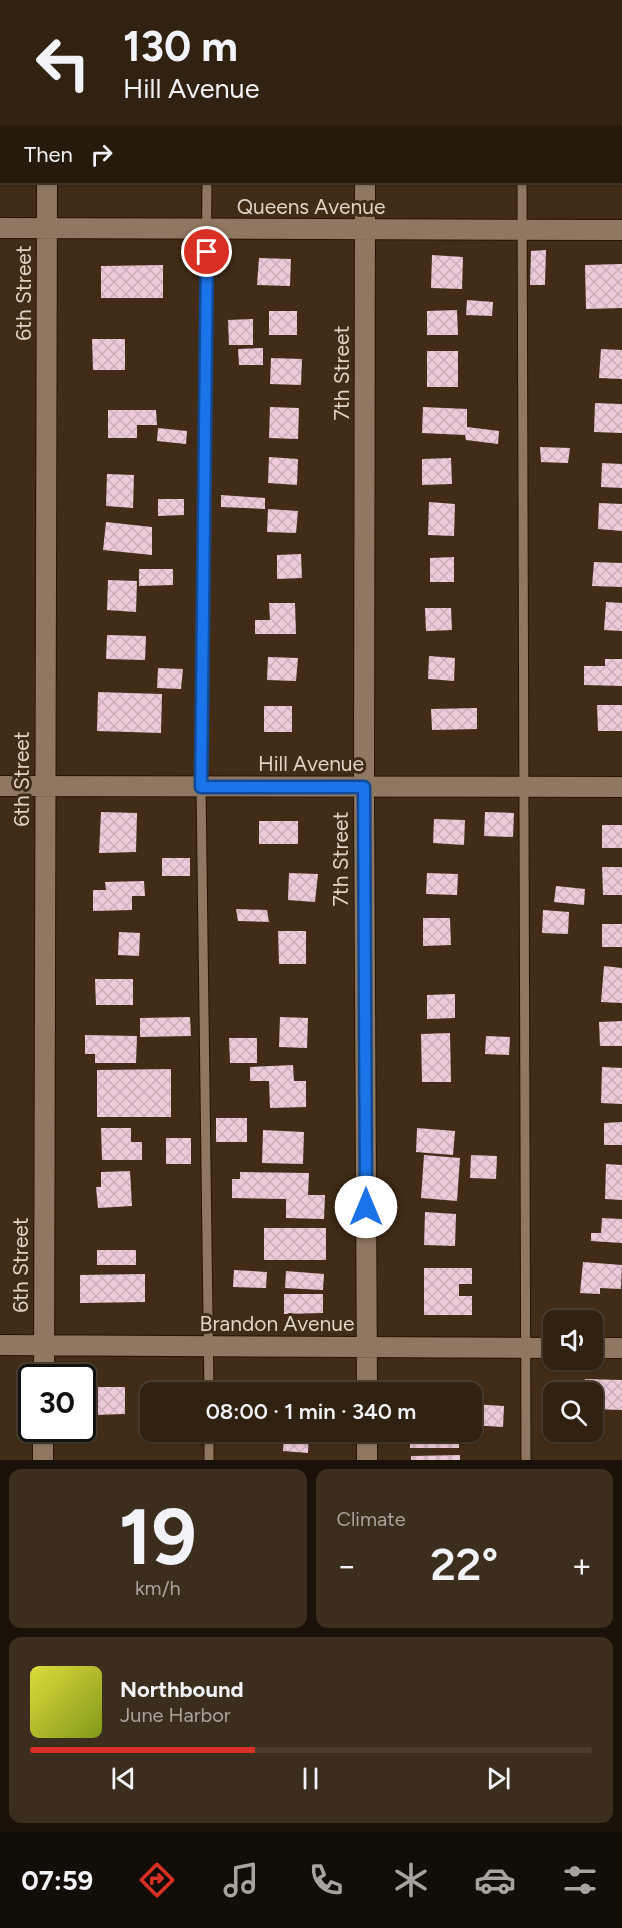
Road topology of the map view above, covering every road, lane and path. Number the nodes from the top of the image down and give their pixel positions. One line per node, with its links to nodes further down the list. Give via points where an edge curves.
1 (47, 183): 6 (street, 6th Street)
2 (207, 183): 7 (lane)
3 (365, 183): 8 (street, 7th Street)
4 (522, 183): 9 (lane)
5 (0, 228): 6 (street, Queens Avenue)
6 (47, 228): 7 (street, Queens Avenue); 12 (street, 6th Street)
7 (208, 229): 8 (street, Queens Avenue); 13 (lane)
8 (365, 230): 9 (street, Queens Avenue); 14 (street, 7th Street)
9 (522, 230): 10 (street, Queens Avenue); 15 (lane)
10 (622, 230)
11 (0, 786): 12 (street, Hill Avenue)
12 (45, 787): 13 (street, Hill Avenue); 18 (street, 6th Street)
13 (201, 787): 14 (street, Hill Avenue); 19 (lane)
14 (364, 787): 15 (street, Hill Avenue); 20 (street, 7th Street)
15 (523, 787): 16 (street, Hill Avenue); 21 (lane)
16 (622, 787)
17 (0, 1345): 18 (street, Brandon Avenue)
18 (44, 1345): 19 (street, Brandon Avenue); 25 (street, 6th Street)
19 (209, 1346): 20 (street, Brandon Avenue); 26 (lane)
20 (367, 1347): 21 (street, Brandon Avenue); 27 (street, 7th Street)
21 (526, 1348): 22 (street, Brandon Avenue); 34 (lane)
22 (543, 1348)
23 (603, 1348): 24 (street)
24 (622, 1348)
25 (44, 1364)
26 (209, 1382)
27 (367, 1382)
28 (43, 1442): 31 (street)
29 (209, 1442): 32 (lane)
30 (367, 1442): 33 (street)
31 (43, 1460)
32 (209, 1460)
33 (367, 1460)
34 (525, 1460)

